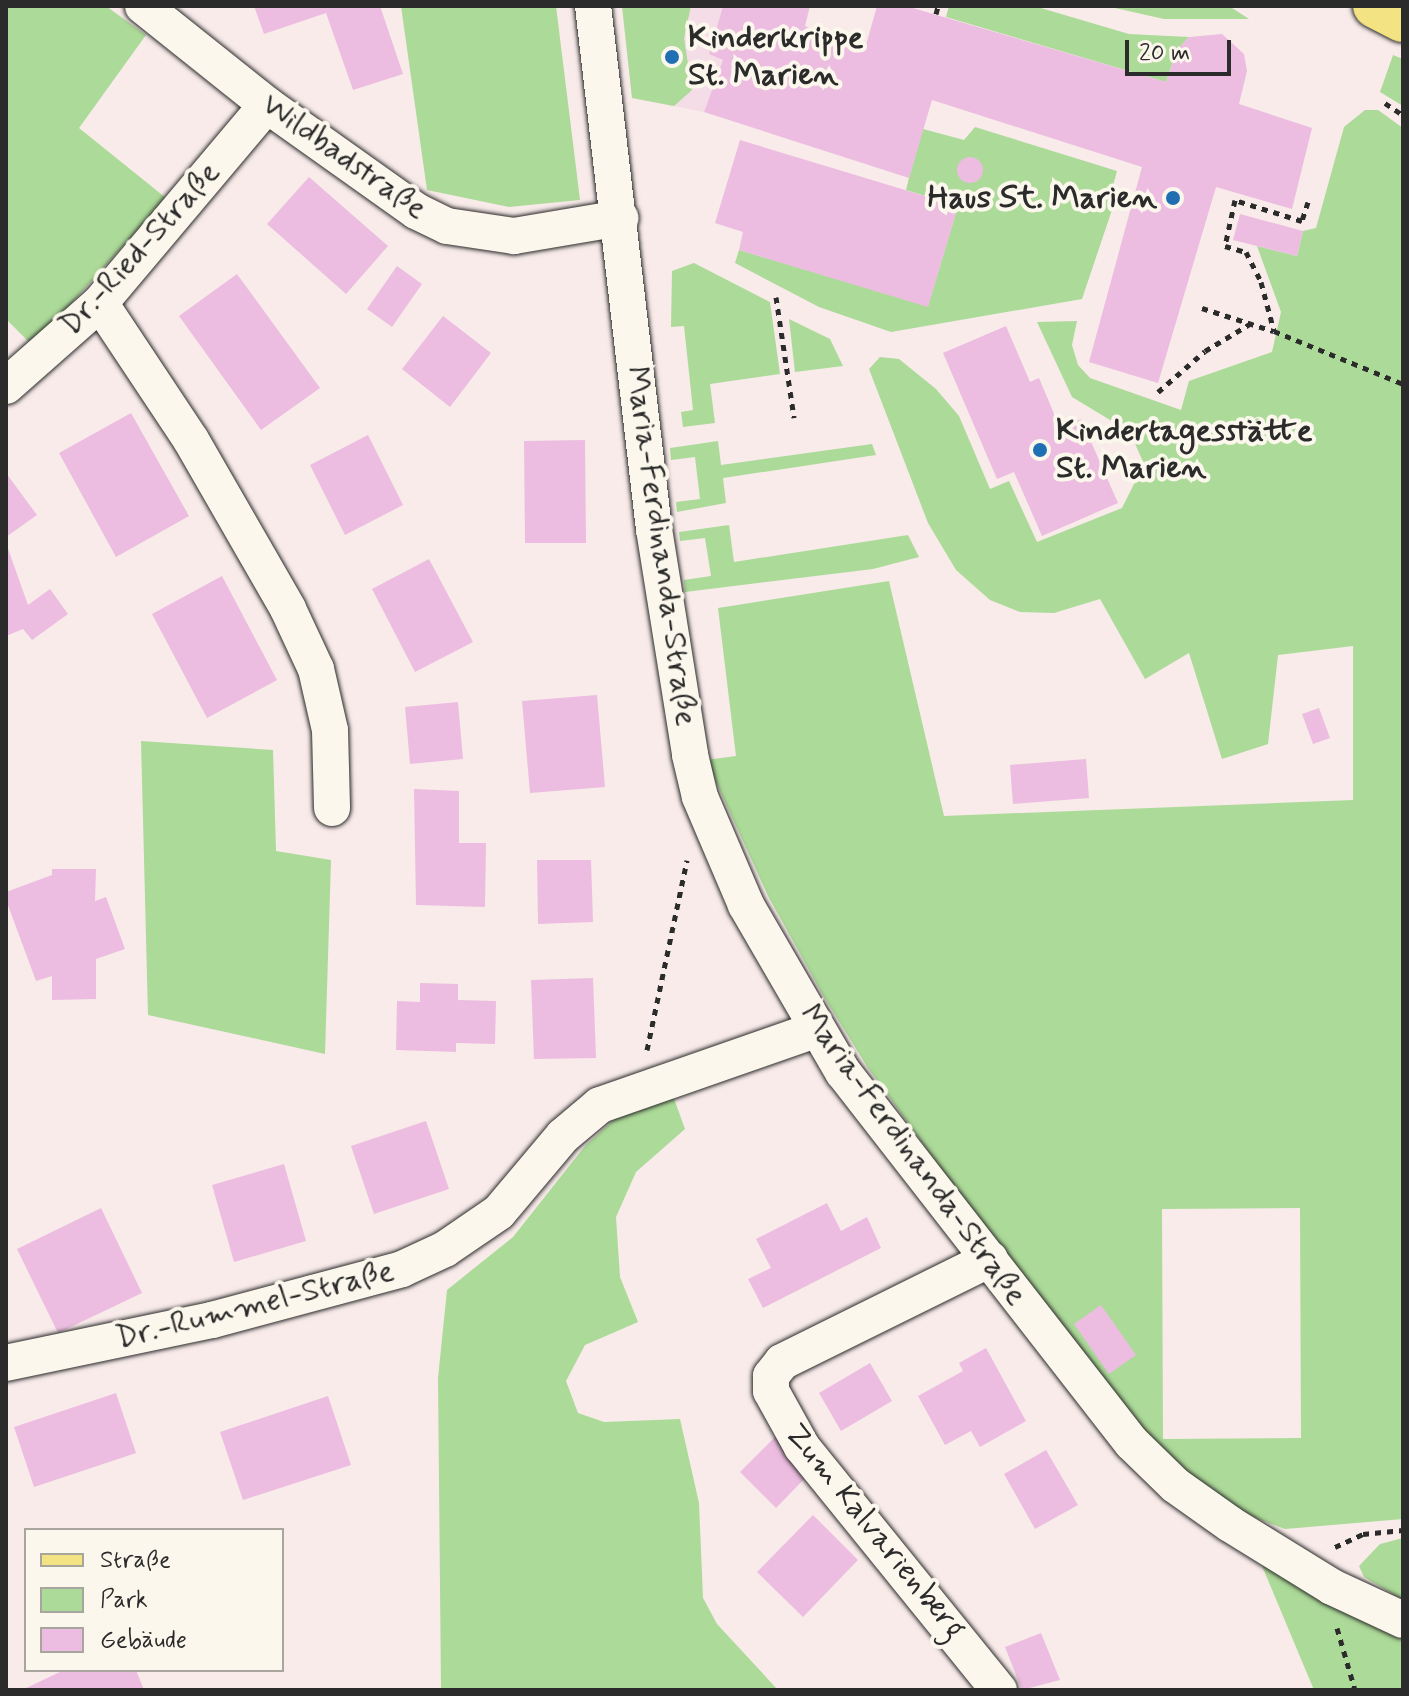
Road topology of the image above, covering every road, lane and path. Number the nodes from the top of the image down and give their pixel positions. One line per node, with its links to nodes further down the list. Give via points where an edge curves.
1 (143, 6): 8 (street, Wildbadstraße)
2 (593, 6): 11 (street, Maria-Ferdinanda-Straße)
3 (938, 6): 5 (path)
4 (1375, 6): 6 (main road)
5 (936, 14)
6 (1403, 20)
7 (1385, 103): 9 (path)
8 (267, 105): 11 (street, Wildbadstraße, via 416,211 447,226 514,236); 13 (street, Dr.-Ried-Straße)
9 (1403, 115)
10 (1308, 202): 16 (path, via 1302,221 1235,200 1225,246 1246,252 1261,282)
11 (620, 218): 21 (street, Maria-Ferdinanda-Straße, via 654,529)
12 (776, 297): 20 (path)
13 (100, 303): 18 (street, Dr.-Ried-Straße); 22 (street, via 191,440 288,609 316,669 330,730)
14 (1202, 308): 15 (path)
15 (1250, 324): 16 (path); 19 (path, via 1205,351)
16 (1274, 331): 17 (path)
17 (1403, 384)
18 (6, 386)
19 (1158, 392)
20 (794, 418)
21 (700, 797): 23 (street, Maria-Ferdinanda-Straße, via 746,905); 24 (path)
22 (332, 808)
23 (815, 1030): 24 (street, Dr.-Rummel-Straße); 25 (street, Maria-Ferdinanda-Straße)
24 (639, 1090): 26 (street, Dr.-Rummel-Straße, via 600,1105 563,1136 499,1212 445,1249 402,1269 212,1320)
25 (990, 1259): 28 (street, Maria-Ferdinanda-Straße, via 1132,1443 1175,1485); 30 (street, Zum Kalvarienberg, via 782,1362 771,1376 771,1391 802,1447)
26 (6, 1363)
27 (1403, 1530): 28 (path, via 1344,1541)
28 (1320, 1581): 29 (street, Maria-Ferdinanda-Straße); 31 (path)
29 (1403, 1620)
30 (999, 1690)
31 (1355, 1690)

